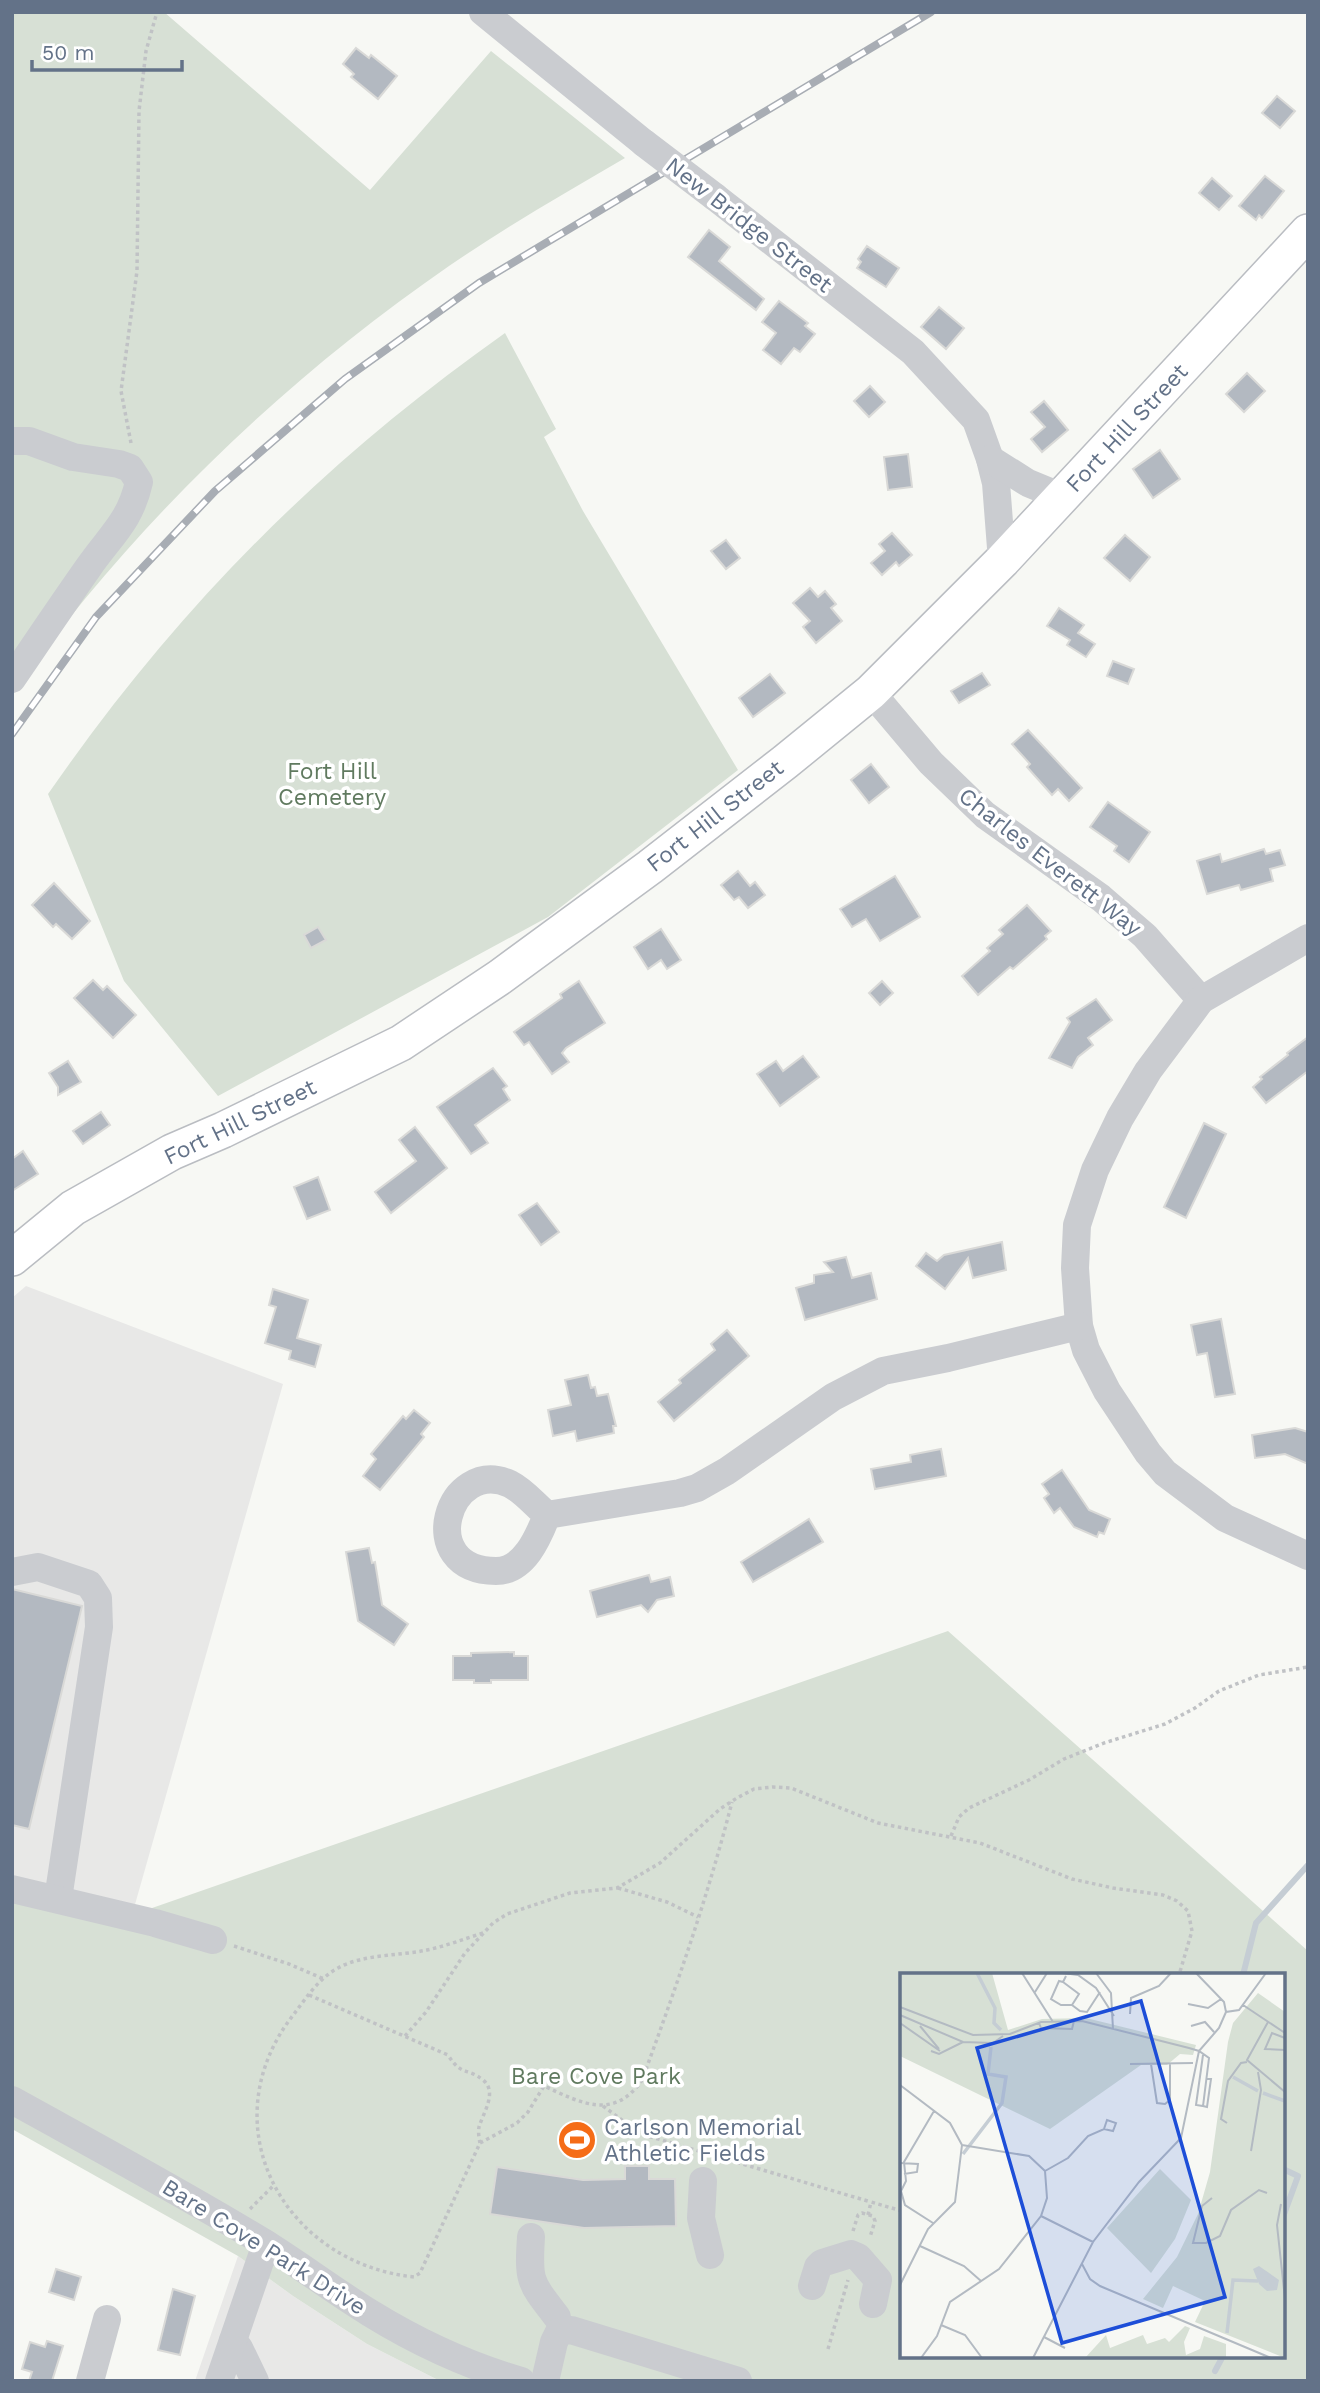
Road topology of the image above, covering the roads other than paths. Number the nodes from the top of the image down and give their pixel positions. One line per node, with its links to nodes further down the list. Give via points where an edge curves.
1 (483, 12): 4 (street, New Bridge Street, bridge, via 644,144 913,352 976,420)
2 (1308, 232): 5 (main road, Fort Hill Street)
3 (12, 441): 7 (street, via 29,441 73,457 119,464 130,468 139,482 135,502 122,525)
4 (990, 459): 5 (street); 6 (street, New Bridge Street)
5 (1062, 497): 6 (main road, Fort Hill Street)
6 (1002, 561): 8 (main road, Fort Hill Street)
7 (12, 679)
8 (871, 692): 10 (street, Charles Everett Way, via 931,763 985,815 1101,898 1145,936); 11 (main road, Fort Hill Street, via 650,867 401,1043 172,1152 73,1208)
9 (1308, 938): 10 (street)
10 (1201, 1000): 12 (street, via 1148,1071 1095,1170 1077,1224)
11 (12, 1258)
12 (1079, 1326): 13 (street, via 883,1371 833,1397 697,1488); 14 (street, via 1107,1391 1165,1474 1225,1518)
13 (547, 1515)
14 (1308, 1556)
15 (12, 1572): 17 (street, via 38,1567 89,1584 98,1598 99,1627)
16 (12, 1889): 17 (street)
17 (58, 1899): 18 (street)
18 (213, 1940)
19 (12, 2101): 22 (street, Bare Cove Park Drive)
20 (703, 2181): 23 (street, via 701,2218)
21 (531, 2237): 26 (street, via 533,2286)
22 (266, 2244): 28 (street); 32 (street, Bare Cove Park Drive, via 411,2336)
23 (710, 2255)
24 (812, 2286): 25 (street, via 822,2263 851,2254 878,2280)
25 (873, 2304)
26 (557, 2317)
27 (107, 2319): 29 (street)
28 (233, 2341): 30 (street); 31 (street)
29 (90, 2381)
30 (219, 2381)
31 (256, 2381)
32 (521, 2381)
33 (545, 2381): 34 (street, via 559,2332 571,2330)
34 (738, 2381)

